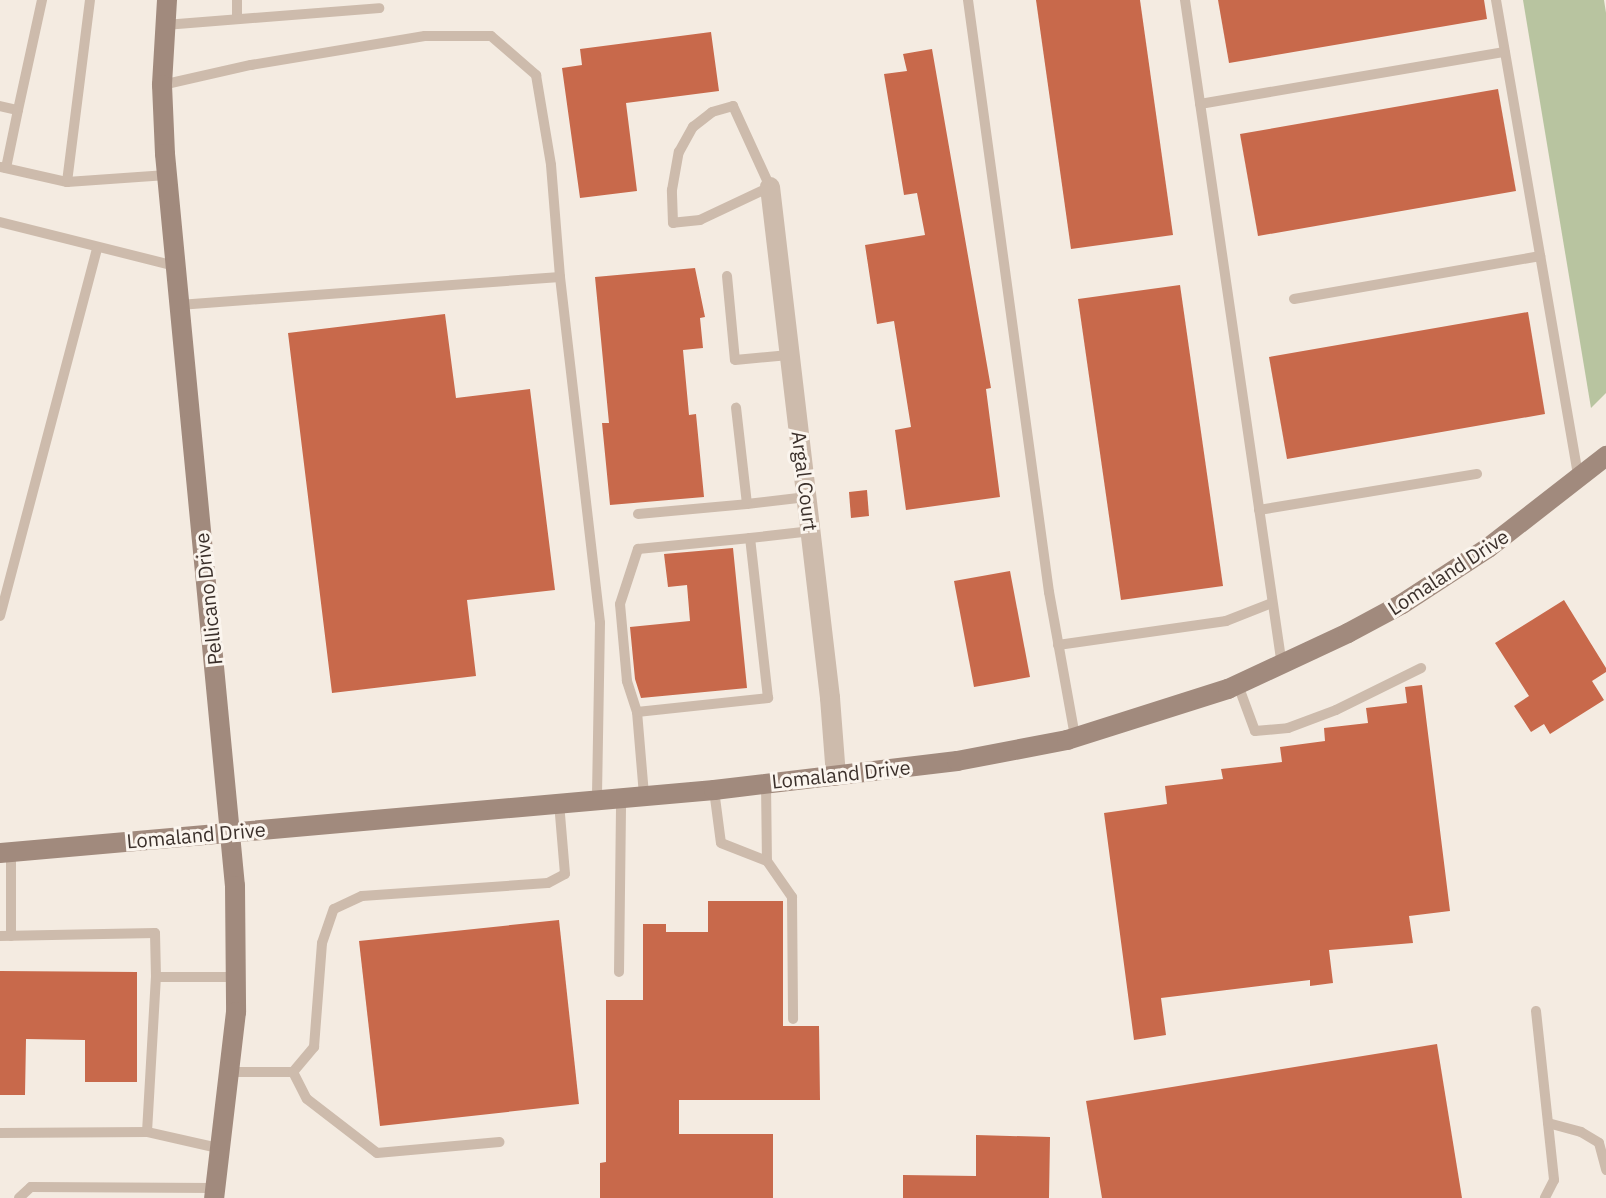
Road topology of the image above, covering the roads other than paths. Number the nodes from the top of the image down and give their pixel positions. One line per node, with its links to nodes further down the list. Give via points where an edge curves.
1 (42, 0): 15 (lane)
2 (90, 0): 18 (lane)
3 (167, 0): 10 (street, Pellicano Drive)
4 (237, 0): 9 (lane)
5 (968, 0): 41 (lane)
6 (1185, 0): 13 (lane)
7 (1496, 0): 11 (lane)
8 (379, 8): 9 (lane)
9 (237, 19): 10 (lane)
10 (165, 25): 12 (street, Pellicano Drive)
11 (1505, 52): 13 (lane); 22 (lane)
12 (162, 85): 17 (street, Pellicano Drive); 25 (lane, via 425,36 491,36 536,75 551,165)
13 (1200, 104): 35 (lane)
14 (0, 106): 15 (lane)
15 (18, 110): 16 (lane)
16 (3, 168): 18 (lane)
17 (167, 175): 18 (lane); 23 (street, Pellicano Drive)
18 (67, 182)
19 (770, 187): 19 (lane, via 733,106 712,112 693,127 679,152 673,223 700,220); 28 (street, Argal Court)
20 (0, 222): 21 (lane)
21 (97, 249): 23 (lane); 40 (lane)
22 (1540, 256): 26 (lane); 32 (lane)
23 (175, 266): 27 (street, Pellicano Drive)
24 (727, 276): 28 (lane, via 735,360)
25 (560, 277): 27 (lane); 52 (lane, via 600,623)
26 (1294, 299)
27 (179, 305): 54 (street, Pellicano Drive)
28 (789, 355): 33 (street, Argal Court)
29 (736, 408): 34 (lane)
30 (1606, 456): 32 (street, Lomaland Drive)
31 (1477, 474): 35 (lane)
32 (1578, 479): 42 (street, Lomaland Drive, via 1445,577)
33 (807, 497): 34 (lane); 37 (street, Argal Court)
34 (747, 504): 36 (lane)
35 (1259, 510): 39 (lane)
36 (638, 514)
37 (812, 531): 38 (lane); 47 (street, Argal Court)
38 (750, 538): 45 (lane, via 638,549 620,604 627,681); 45 (lane, via 768,698)
39 (1272, 603): 41 (lane, via 1226,621); 42 (lane)
40 (0, 616)
41 (1058, 645): 46 (lane)
42 (1282, 666): 44 (street, Lomaland Drive)
43 (1421, 668): 44 (lane, via 1288,728 1255,731)
44 (1238, 685): 46 (street, Lomaland Drive)
45 (637, 712): 50 (lane)
46 (1075, 737): 47 (street, Lomaland Drive, via 957,761)
47 (836, 776): 48 (street, Lomaland Drive)
48 (766, 783): 49 (street, Lomaland Drive); 56 (lane)
49 (714, 790): 50 (street, Lomaland Drive); 56 (lane, via 721,843)
50 (644, 795): 51 (street, Lomaland Drive)
51 (621, 797): 52 (street, Lomaland Drive); 58 (lane)
52 (597, 799): 53 (street, Lomaland Drive)
53 (559, 802): 54 (street, Lomaland Drive); 64 (lane, via 565,874 548,883 362,896 334,909 322,943 314,1047)
54 (231, 832): 55 (street, Lomaland Drive); 60 (street, Pellicano Drive)
55 (5, 853): 57 (lane)
56 (767, 861): 62 (lane, via 792,897)
57 (6, 936): 59 (lane, via 155,933)
58 (619, 972)
59 (156, 977): 60 (lane); 66 (lane)
60 (237, 977): 63 (street, Pellicano Drive)
61 (1536, 1011): 65 (lane)
62 (793, 1019)
63 (228, 1072): 64 (lane); 69 (street, Pellicano Drive)
64 (293, 1072): 68 (lane, via 307,1099 377,1153)
65 (1548, 1123): 70 (lane, via 1599,1143); 73 (lane, via 1554,1180)
66 (147, 1132): 67 (lane); 69 (lane)
67 (0, 1133)
68 (500, 1142)
69 (218, 1148): 71 (street, Pellicano Drive)
70 (1606, 1170)
71 (214, 1193): 72 (lane, via 31,1187)
72 (19, 1198)
73 (1545, 1198)

